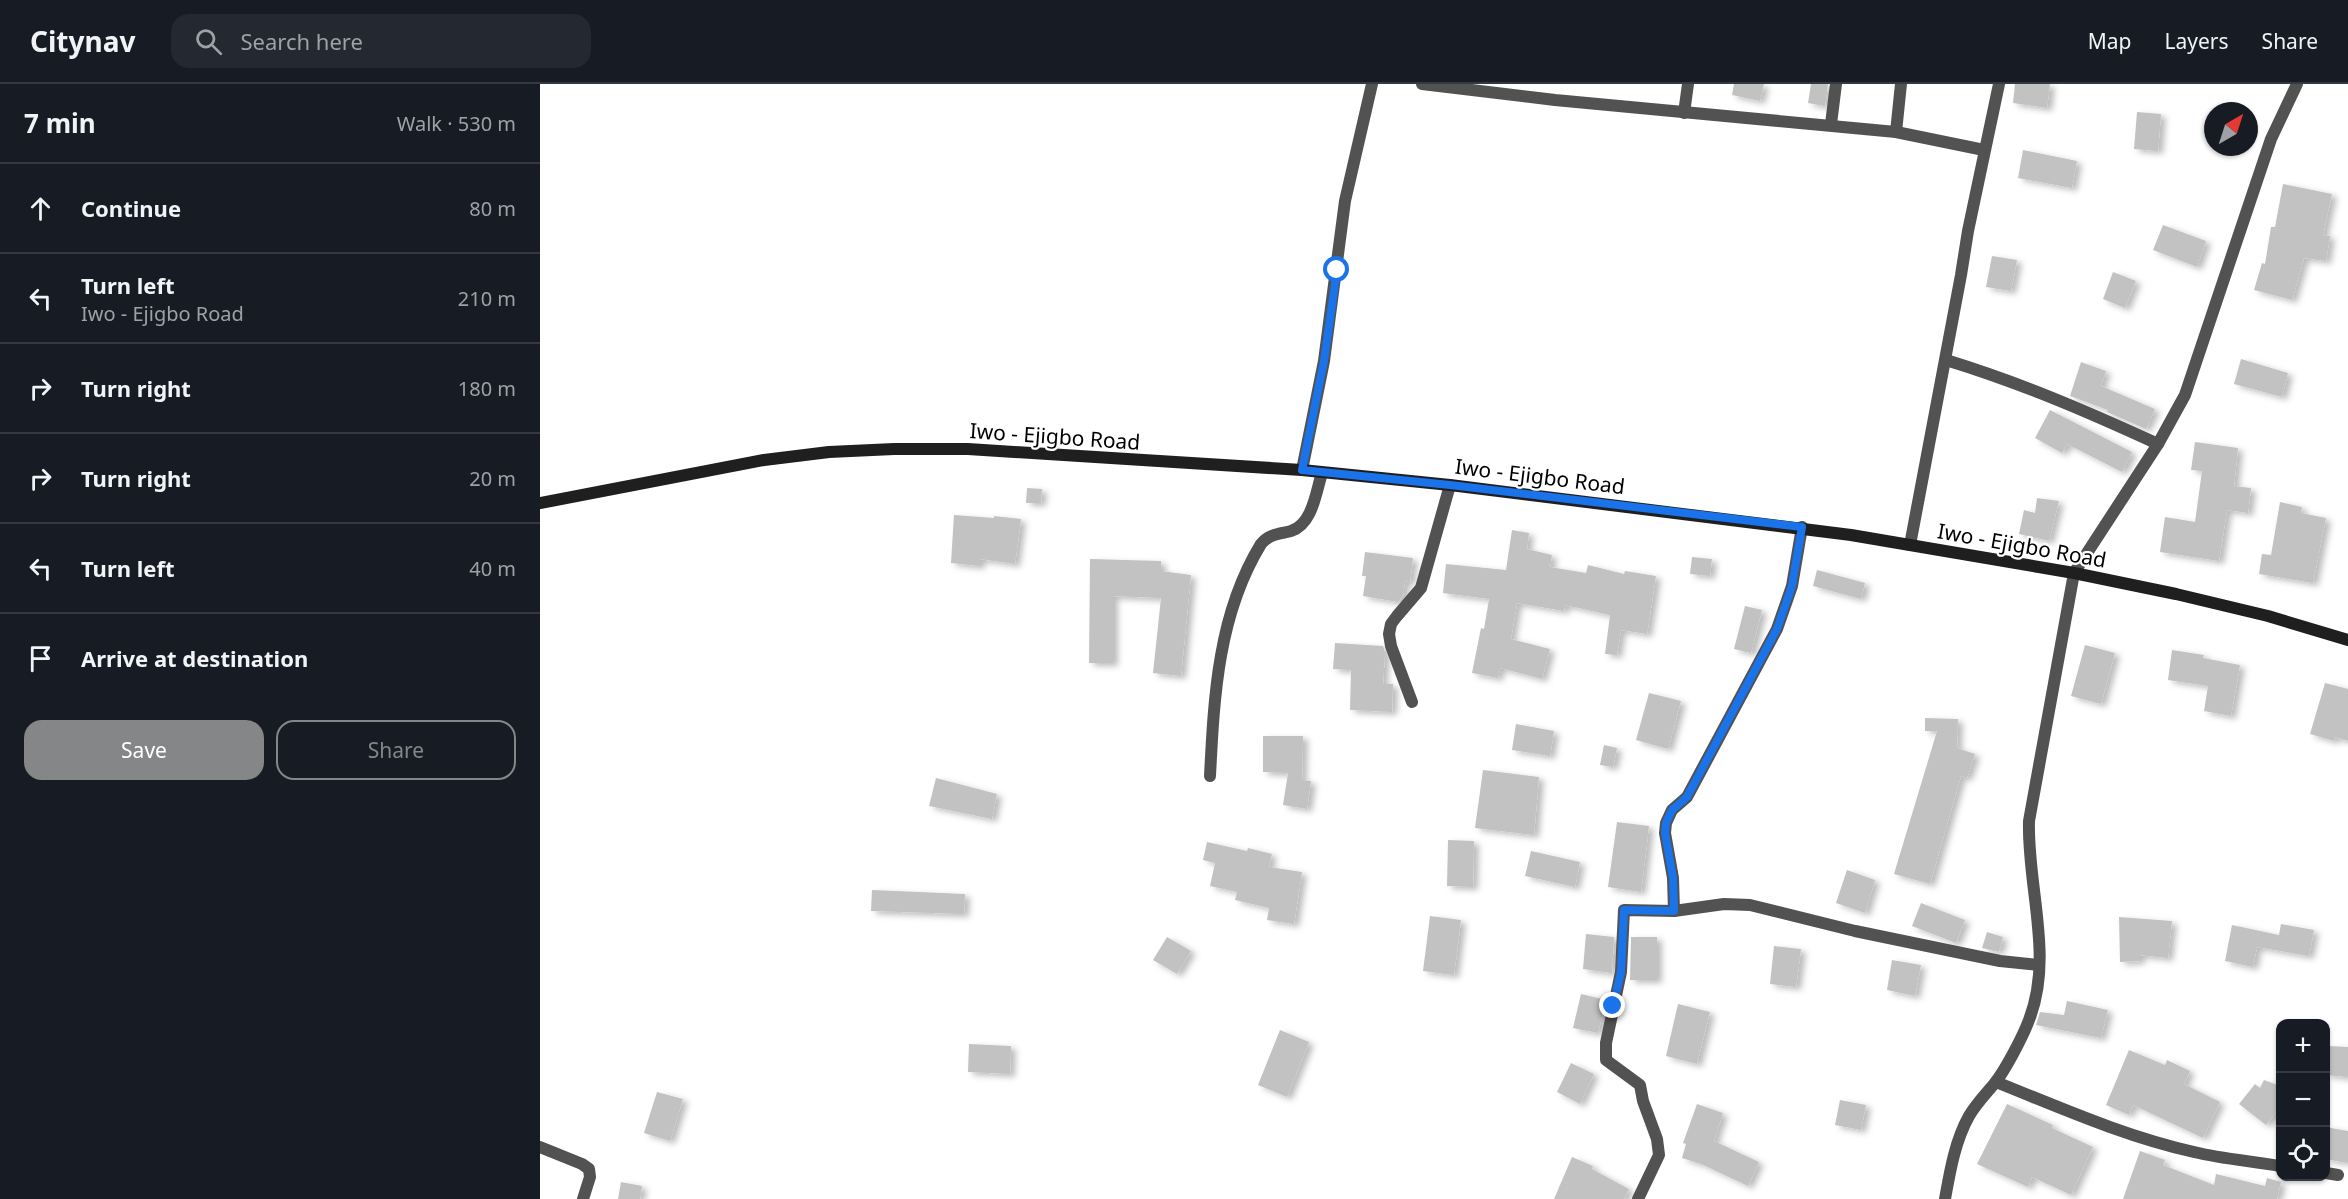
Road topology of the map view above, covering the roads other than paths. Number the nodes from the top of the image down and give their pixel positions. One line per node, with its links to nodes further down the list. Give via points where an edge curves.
1 (1372, 84): 14 (street, via 1346,201 1324,361)
2 (1422, 84): 8 (street)
3 (1688, 84): 8 (street)
4 (1836, 84): 9 (street)
5 (1901, 84): 10 (street)
6 (1999, 84): 11 (street)
7 (2297, 84): 13 (street, via 2271,139 2194,376)
8 (1684, 113): 9 (street)
9 (1831, 124): 10 (street)
10 (1896, 132): 11 (street)
11 (1984, 150): 12 (street)
12 (1946, 360): 13 (street, via 2052,396); 19 (street)
13 (2158, 444): 20 (street)
14 (1302, 470): 15 (main road, Iwo - Ejigbo Road); 17 (main road, Iwo - Ejigbo Road, via 968,449 894,449 764,459)
15 (1322, 473): 16 (main road, Iwo - Ejigbo Road); 23 (street, via 1309,516 1295,530 1267,537 1261,544 1229,614 1213,709)
16 (1450, 485): 18 (main road, Iwo - Ejigbo Road); 22 (street, via 1421,588 1391,624 1389,634)
17 (540, 503)
18 (1802, 527): 19 (main road, Iwo - Ejigbo Road); 24 (street, via 1792,586 1777,629 1687,797 1672,810 1666,823)
19 (1910, 545): 20 (main road, Iwo - Ejigbo Road)
20 (2074, 573): 21 (main road, Iwo - Ejigbo Road, via 2268,616); 25 (street, via 2029,821 2029,863 2040,938)
21 (2348, 640)
22 (1412, 702)
23 (1210, 776)
24 (1674, 911): 25 (street, via 1724,904 1750,905 1854,931); 30 (street, via 1624,910 1621,972 1606,1044 1606,1060 1640,1085 1657,1139 1659,1155)
25 (2038, 965): 26 (street, via 2029,1021)
26 (1996, 1082): 28 (street, via 2144,1138 2195,1152); 31 (street, via 1969,1116 1958,1139)
27 (540, 1147): 29 (street, via 589,1169)
28 (2276, 1165)
29 (583, 1199)
30 (1638, 1199)
31 (1945, 1199)

